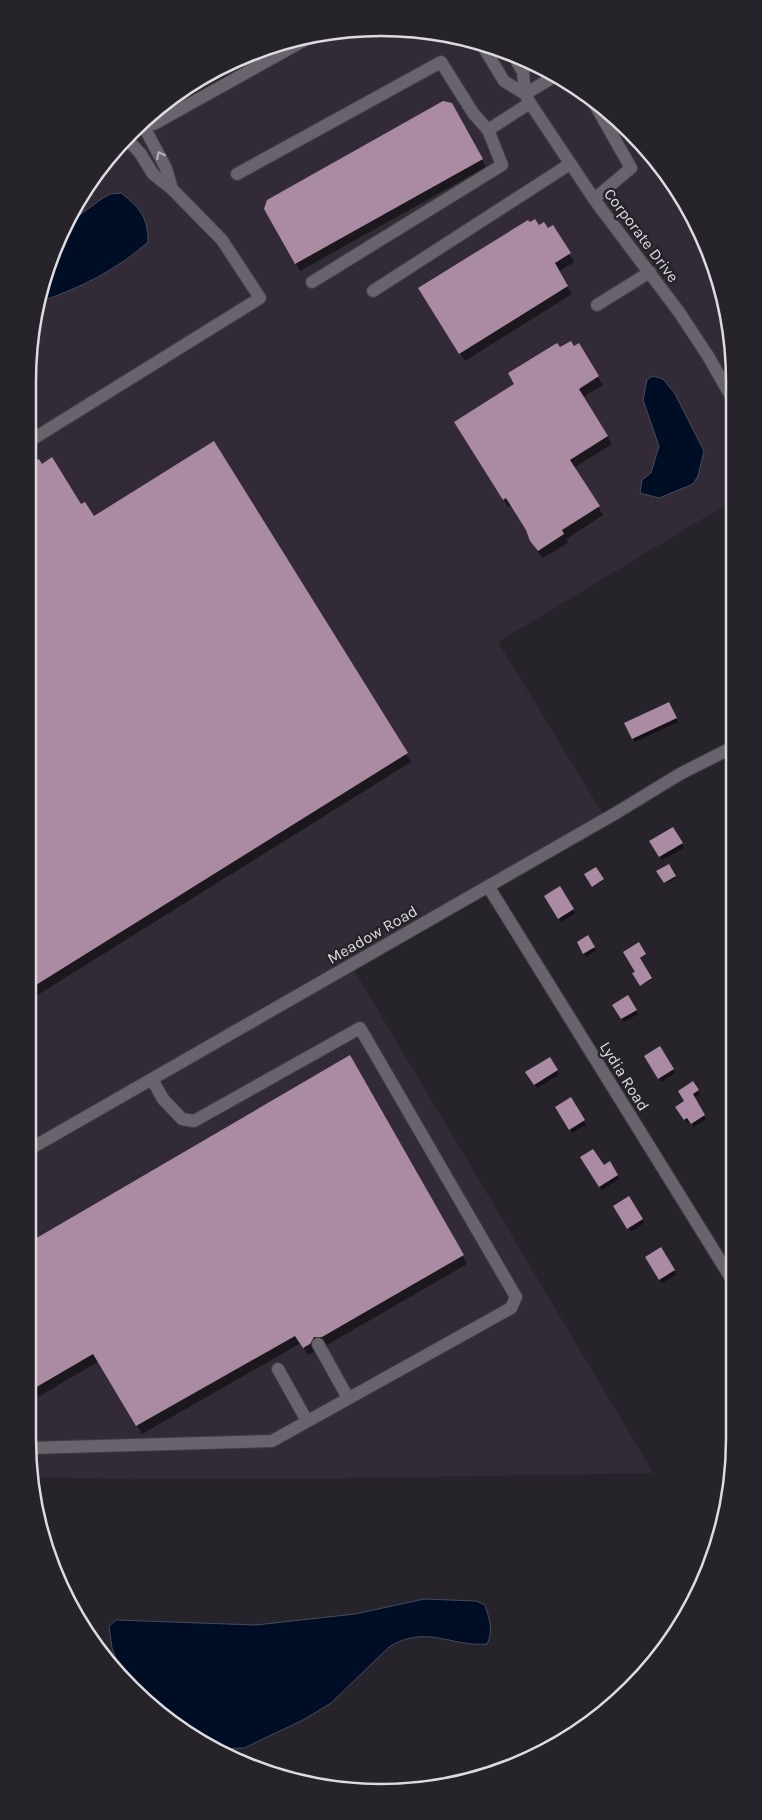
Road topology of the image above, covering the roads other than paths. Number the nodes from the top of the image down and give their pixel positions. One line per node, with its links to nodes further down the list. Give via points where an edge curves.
1 (288, 49): 7 (street)
2 (487, 54): 5 (street, Corporate Drive, via 504,81)
3 (519, 65): 5 (street, Corporate Drive)
4 (550, 80): 5 (street)
5 (527, 98): 9 (street); 11 (street, Corporate Drive)
6 (602, 117): 14 (street, via 631,168)
7 (152, 124)
8 (146, 129): 13 (street, one-way to 8, via 166,168)
9 (488, 130): 12 (street, via 473,113 441,62); 16 (street, via 502,165)
10 (131, 144): 13 (street, via 153,174)
11 (570, 164): 14 (street, Corporate Drive); 17 (street)
12 (237, 174)
13 (172, 189): 20 (street, via 222,240 260,298)
14 (594, 199): 15 (street, Corporate Drive)
15 (650, 272): 18 (street); 19 (street, Corporate Drive)
16 (312, 282)
17 (373, 291)
18 (597, 305)
19 (726, 388)
20 (36, 437)
21 (726, 751): 22 (street, Meadow Road)
22 (488, 886): 23 (street, Meadow Road); 25 (street, Lydia Road)
23 (152, 1079): 24 (street, Meadow Road); 28 (street, via 182,1119 194,1121 360,1028 516,1297 511,1308)
24 (36, 1145)
25 (726, 1270)
26 (318, 1344): 28 (street)
27 (278, 1369): 29 (street)
28 (348, 1398): 29 (street)
29 (307, 1421): 30 (street, via 272,1441)
30 (36, 1448)

